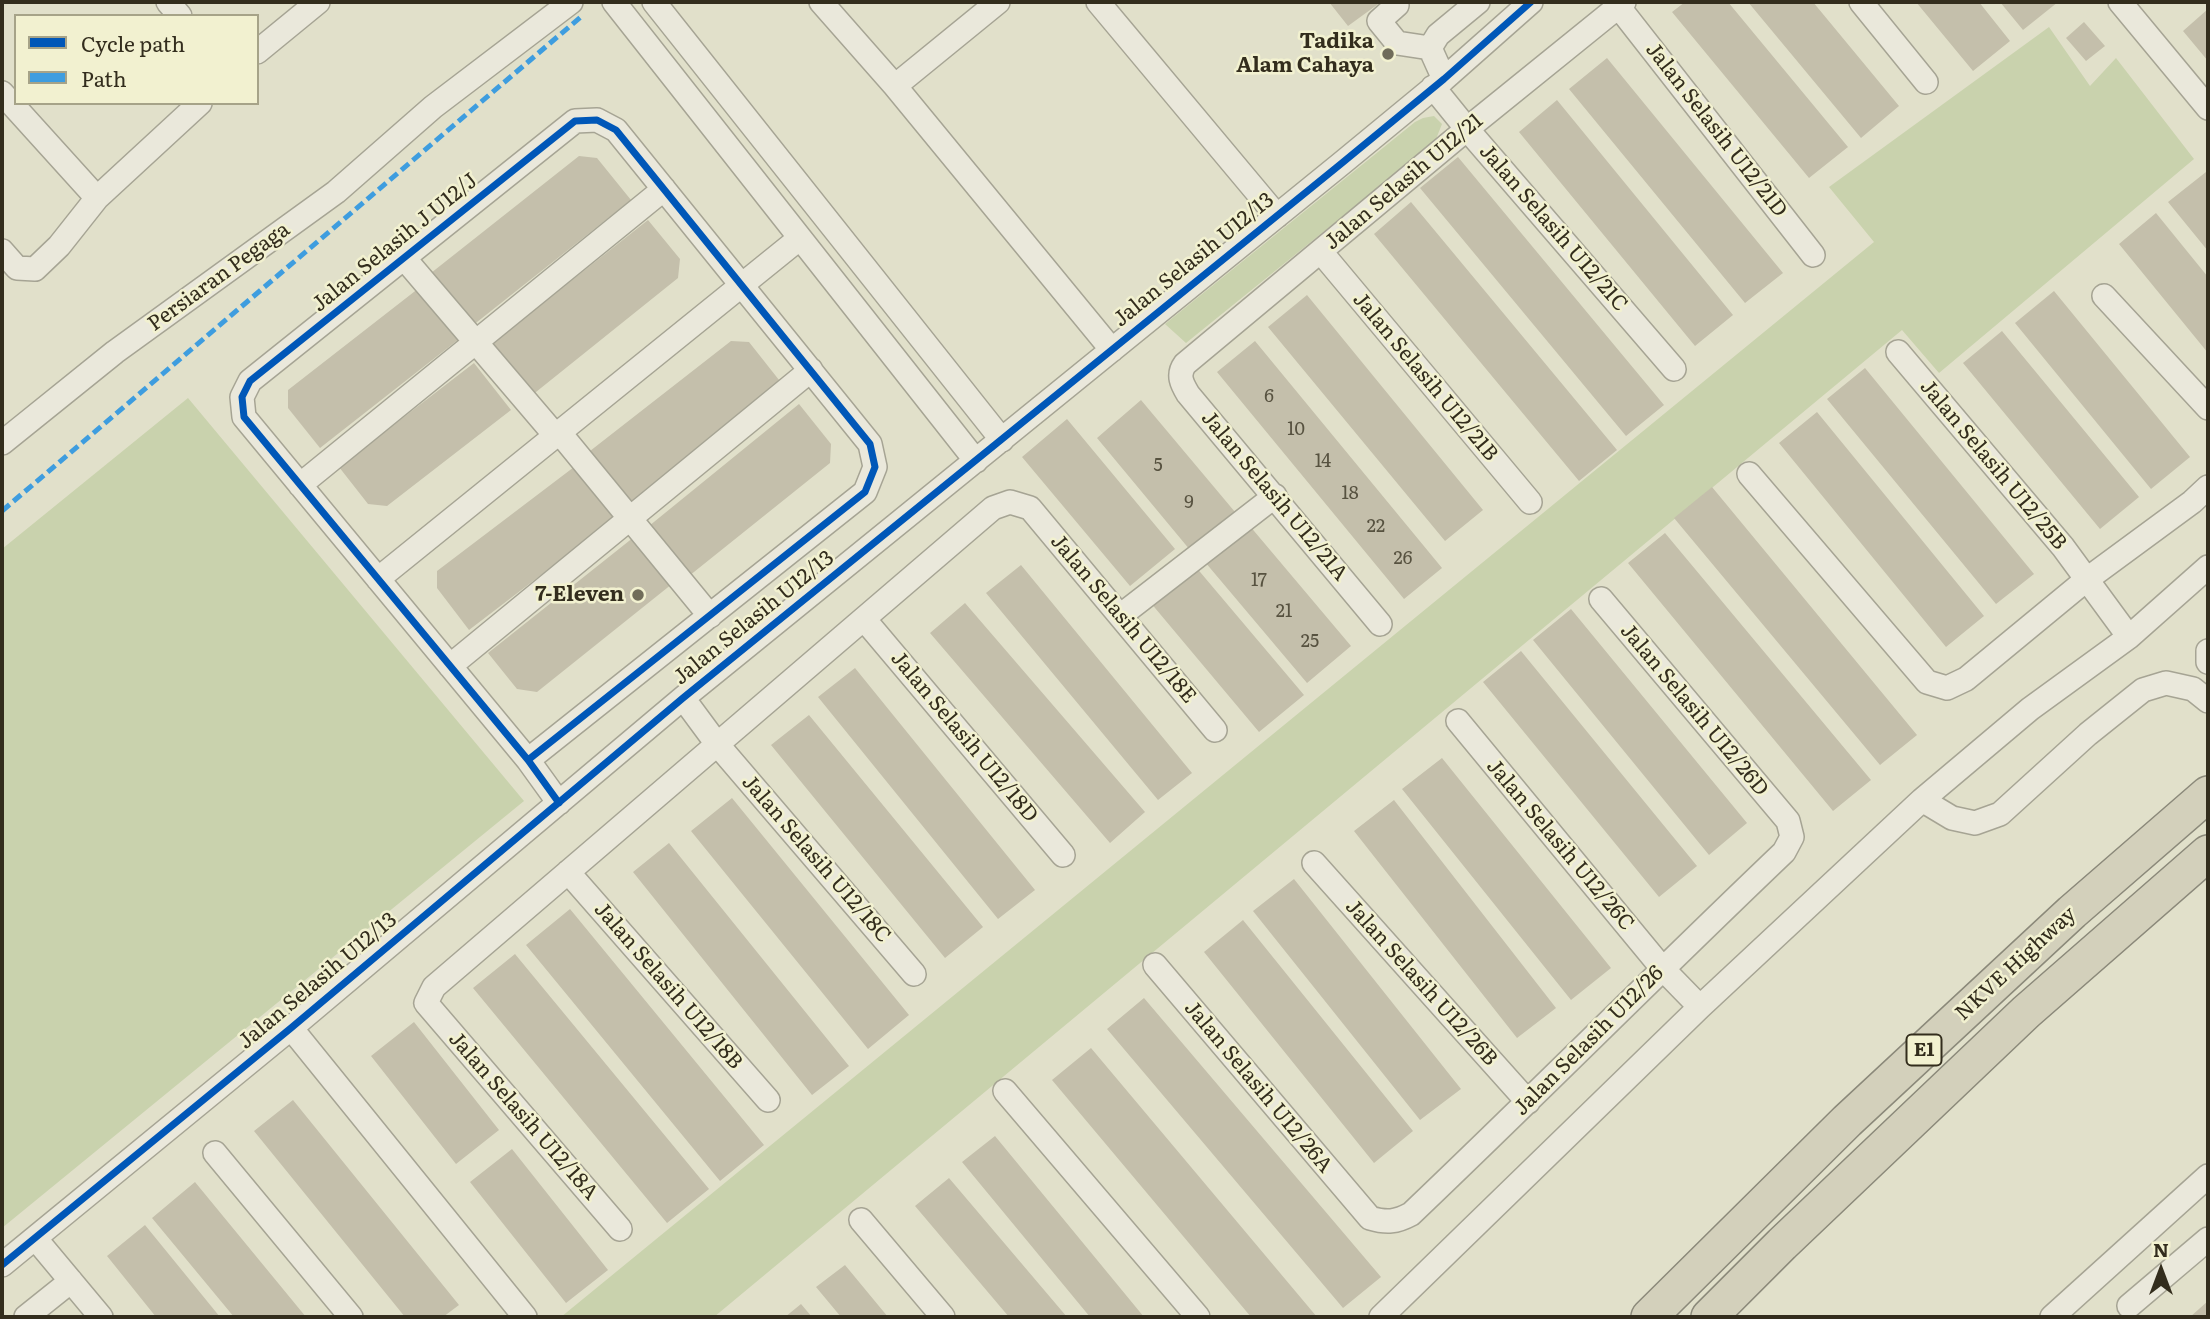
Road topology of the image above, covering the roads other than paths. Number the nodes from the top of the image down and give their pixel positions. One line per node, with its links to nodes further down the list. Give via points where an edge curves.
1 (318, 2): 18 (street)
2 (544, 2): 16 (street)
3 (571, 2): 16 (street, Persiaran Pegaga)
4 (614, 2): 29 (street)
5 (654, 2): 44 (street)
6 (821, 2): 21 (street)
7 (998, 2): 21 (street)
8 (1098, 2): 28 (street)
9 (1478, 2): 15 (street)
10 (1531, 2): 20 (street, Jalan Selasih U12/13)
11 (1861, 2): 19 (street)
12 (2120, 2): 24 (street)
13 (1621, 4): 25 (street, Jalan Selasih U12/21); 32 (street, Jalan Selasih U12/21D)
14 (1397, 5): 17 (street, via 1379,21 1397,43)
15 (1451, 10): 17 (street)
16 (527, 36): 45 (street, Persiaran Pegaga, via 433,107 336,192 115,352)
17 (1430, 48): 20 (street, Jalan Selasih U12/21C)
18 (259, 50)
19 (1926, 82)
20 (1438, 83): 25 (street, Jalan Selasih U12/21C); 28 (street, Jalan Selasih U12/13)
21 (895, 86): 37 (street)
22 (2, 93): 27 (street)
23 (198, 105): 27 (street)
24 (2208, 108)
25 (1467, 129): 31 (street, Jalan Selasih U12/21); 40 (street, Jalan Selasih U12/21C)
26 (664, 189): 33 (street, Jalan Selasih J U12/J, via 616,130 597,120 575,121); 34 (street); 36 (street)
27 (97, 198): 30 (street, via 35,269 17,268)
28 (1277, 216): 37 (street, Jalan Selasih U12/13)
29 (800, 238): 34 (street); 46 (street)
30 (2, 251)
31 (1321, 252): 39 (street, Jalan Selasih U12/21); 51 (street, Jalan Selasih U12/21B)
32 (1814, 255)
33 (404, 258): 36 (street); 48 (street, Jalan Selasih J U12/J, via 250,381 242,397 244,417)
34 (741, 284): 41 (street); 43 (street)
35 (2104, 296): 42 (street)
36 (475, 343): 43 (street); 48 (street)
37 (1112, 350): 44 (street, Jalan Selasih U12/13)
38 (1898, 352): 55 (street, Jalan Selasih U12/25B)
39 (1185, 364): 50 (street, Jalan Selasih U12/21A, via 1180,371 1188,394)
40 (1674, 369)
41 (811, 370): 52 (street); 57 (street, via 870,444 875,467 865,492)
42 (2208, 408)
43 (557, 433): 52 (street); 54 (street)
44 (1002, 440): 46 (street, Jalan Selasih U12/13)
45 (2, 443)
46 (976, 461): 65 (street, Jalan Selasih U12/13)
47 (1749, 474): 55 (street, via 1927,682 1947,688 1966,679)
48 (300, 485): 54 (street)
49 (2208, 488): 55 (street)
50 (1275, 496): 58 (street); 60 (street, Jalan Selasih U12/21A)
51 (1530, 502)
52 (630, 518): 57 (street); 64 (street)
53 (2208, 567): 61 (street)
54 (378, 579): 64 (street)
55 (2087, 580): 61 (street, Jalan Selasih U12/25B)
56 (1601, 599): 74 (street, Jalan Selasih U12/26D)
57 (710, 616): 70 (street)
58 (1120, 616): 59 (street, Jalan Selasih U12/18E, via 1031,508 1010,502 993,508); 68 (street, Jalan Selasih U12/18E)
59 (864, 619): 69 (street); 76 (street, Jalan Selasih U12/18D)
60 (1380, 624)
61 (2129, 636): 72 (street, via 2030,709)
62 (2208, 651): 63 (street)
63 (2208, 662)
64 (450, 666): 70 (street)
65 (682, 698): 69 (street, Jalan Selasih U12/18C); 73 (street, Jalan Selasih U12/13)
66 (2208, 701): 72 (street, via 2193,689 2166,683 2143,690 2000,814 1975,823 1952,818)
67 (1458, 721): 80 (street, Jalan Selasih U12/26C)
68 (1215, 730)
69 (717, 744): 78 (street); 81 (street, Jalan Selasih U12/18C)
70 (528, 760): 73 (street)
71 (2208, 794): 104 (highway, NKVE Highway / E1, via 2072,912 1858,1111)
72 (1922, 800): 82 (street)
73 (559, 803): 83 (street, Jalan Selasih U12/13)
74 (1788, 821): 80 (street, Jalan Selasih U12/26, via 1792,836 1784,852)
75 (2208, 853): 105 (highway, NKVE Highway / E1, via 2026,1012)
76 (1063, 855)
77 (1314, 863): 86 (street, Jalan Selasih U12/26B)
78 (568, 872): 85 (street, Jalan Selasih U12/18B); 91 (street, Jalan Selasih U12/18A, via 434,987 426,1003)
79 (1155, 965): 89 (street, Jalan Selasih U12/26A)
80 (1662, 968): 82 (street, Jalan Selasih U12/26C); 86 (street, Jalan Selasih U12/26)
81 (914, 974)
82 (1700, 1007): 103 (street)
83 (290, 1028): 92 (street, Jalan Selasih U12/13); 100 (street)
84 (1005, 1091): 102 (street)
85 (768, 1100)
86 (1528, 1102): 89 (street, Jalan Selasih U12/26, via 1411,1214 1384,1222 1370,1219)
87 (215, 1153): 99 (street)
88 (2208, 1176): 106 (street)
89 (1361, 1208)
90 (861, 1220): 101 (street)
91 (620, 1230)
92 (35, 1237): 94 (street, Jalan Selasih U12/13); 95 (street)
93 (2208, 1239): 96 (street)
94 (2, 1265)
95 (71, 1281): 97 (street); 98 (street)
96 (2130, 1306)
97 (26, 1317)
98 (102, 1317)
99 (351, 1317)
100 (525, 1317)
101 (943, 1317)
102 (1198, 1317)
103 (1381, 1317)
104 (1649, 1317)
105 (1709, 1317)
106 (2052, 1317)

